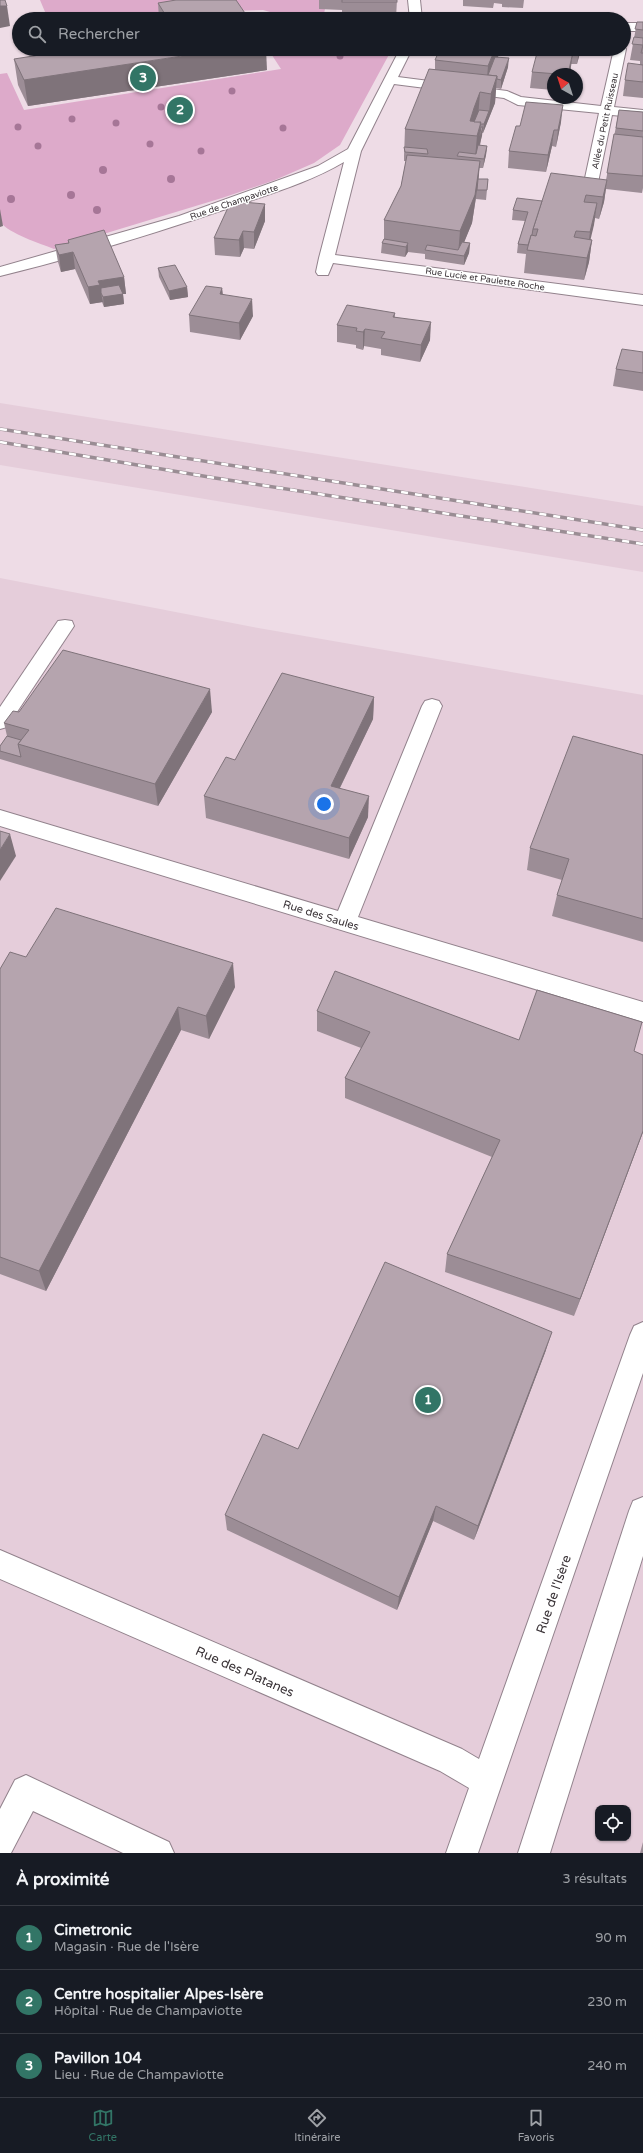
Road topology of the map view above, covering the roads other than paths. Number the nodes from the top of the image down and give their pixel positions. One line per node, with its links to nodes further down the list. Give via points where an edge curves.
1 (414, 0): 2 (street)
2 (415, 12)
3 (631, 27): 4 (street)
4 (643, 27)
5 (402, 56): 7 (street)
6 (619, 56): 8 (street, Allée du Petit Ruisseau)
7 (390, 80): 8 (street, via 507,95 518,101); 10 (street)
8 (607, 111): 9 (street); 11 (street, Allée du Petit Ruisseau)
9 (643, 114)
10 (354, 151): 12 (street, Rue de Champaviotte, via 323,169 184,219); 13 (street, Rue Lucie et Paulette Roche, via 324,265)
11 (589, 192)
12 (0, 272)
13 (643, 300)
14 (65, 626): 16 (street)
15 (432, 706): 18 (street)
16 (0, 722)
17 (0, 818): 18 (street, Rue des Saules)
18 (346, 922): 19 (street, Rue des Saules)
19 (643, 1012)
20 (643, 1335): 23 (street, Rue de l'Isère)
21 (643, 1511): 27 (street)
22 (0, 1564): 23 (street, Rue des Platanes, via 451,1760)
23 (487, 1781): 26 (street, Rue de l'Isère)
24 (0, 1842): 25 (street, via 26,1791)
25 (158, 1853)
26 (462, 1853)
27 (534, 1853)

